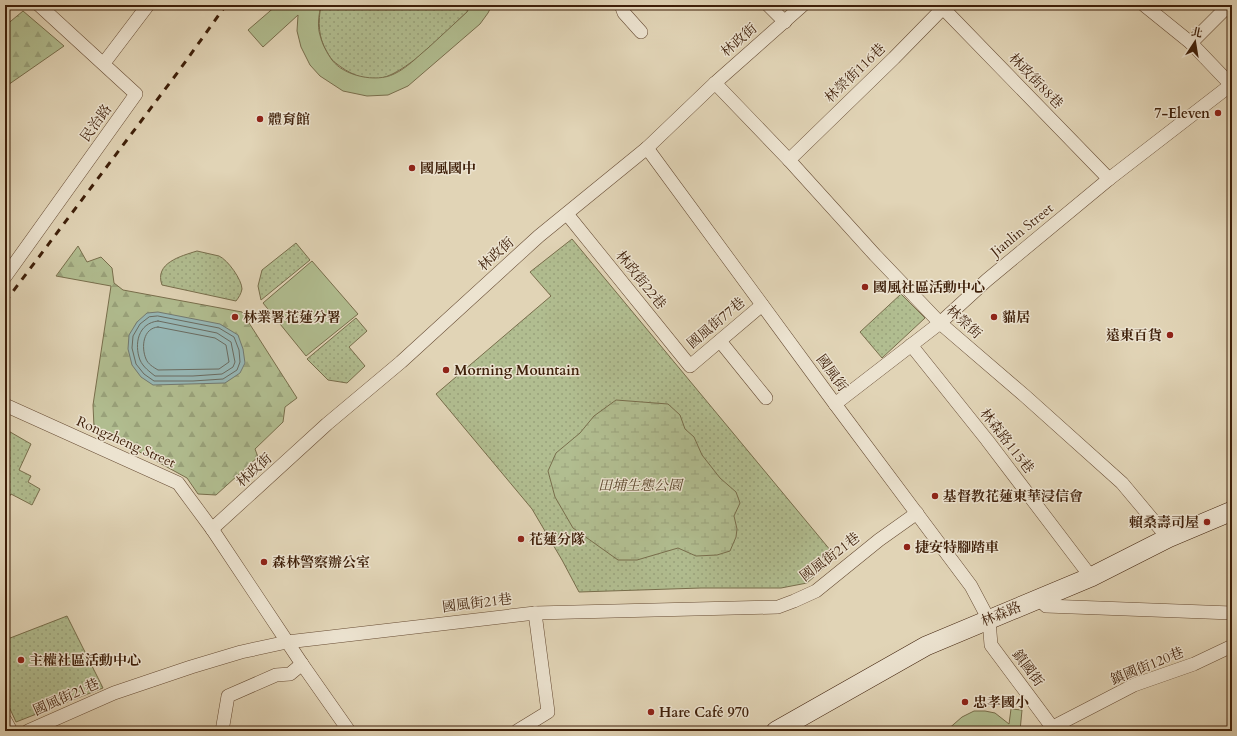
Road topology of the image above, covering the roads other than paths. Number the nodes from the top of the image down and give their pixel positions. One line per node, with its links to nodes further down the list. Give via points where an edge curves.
1 (39, 5): 12 (street, 民治路)
2 (148, 5): 12 (street)
3 (621, 5): 10 (street, via 624,13)
4 (768, 5): 9 (street)
5 (803, 5): 9 (street, 林政街)
6 (1144, 5): 11 (street)
7 (1229, 5): 11 (street)
8 (941, 6): 16 (street, 林榮街116巷, via 888,63); 17 (street, 林政街88巷)
9 (785, 22): 13 (street, 林政街)
10 (641, 32)
11 (1191, 43): 14 (street)
12 (104, 63): 19 (street, 民治路, via 136,94)
13 (715, 83): 15 (street, 林政街); 16 (street, 林榮街)
14 (1232, 84): 17 (street, Jianlin Street)
15 (647, 148): 18 (street, 林政街); 20 (street, 國風街)
16 (788, 160): 21 (street, 林榮街)
17 (1109, 179): 21 (street, Jianlin Street, via 986,280)
18 (567, 214): 24 (street, 林政街22巷); 30 (street, 林政街, via 327,424)
19 (5, 277)
20 (762, 305): 22 (street, 國風街77巷); 26 (street, 國風街)
21 (940, 323): 23 (street, Jianlin Street); 31 (street, 林榮街, via 1122,484)
22 (720, 340): 24 (street, 國風街77巷); 25 (street)
23 (911, 346): 26 (street, Jianlin Street); 32 (street, 林森路115巷)
24 (690, 366)
25 (766, 398)
26 (835, 404): 29 (street, 國風街)
27 (5, 405): 30 (street, Rongzheng Street, via 178,483)
28 (1232, 511): 31 (street, 林森路)
29 (917, 513): 34 (street, 國風街21巷, via 816,591 778,607); 36 (street, 國風街, via 971,586)
30 (212, 529): 37 (street, Rongzheng Street)
31 (1168, 538): 32 (street, 林森路)
32 (1092, 577): 33 (street, 林森路)
33 (1039, 599): 35 (street, via 1046,606); 36 (street, 林森路)
34 (535, 613): 37 (street, 國風街21巷); 46 (street, via 548,712)
35 (1232, 613)
36 (989, 620): 41 (street, 鎮國街, via 991,645); 47 (street, 林森路, via 926,646)
37 (287, 642): 39 (street, Rongzheng Street); 43 (street, 國風街21巷, via 241,652 114,693)
38 (1232, 646): 41 (street, 鎮國街120巷, via 1194,664 1134,685)
39 (302, 664): 44 (street, via 290,674 276,676 228,696); 45 (street, Rongzheng Street)
40 (5, 720): 42 (street)
41 (1054, 729)
42 (10, 731)
43 (28, 731)
44 (222, 731)
45 (349, 731)
46 (517, 731)
47 (776, 731)

